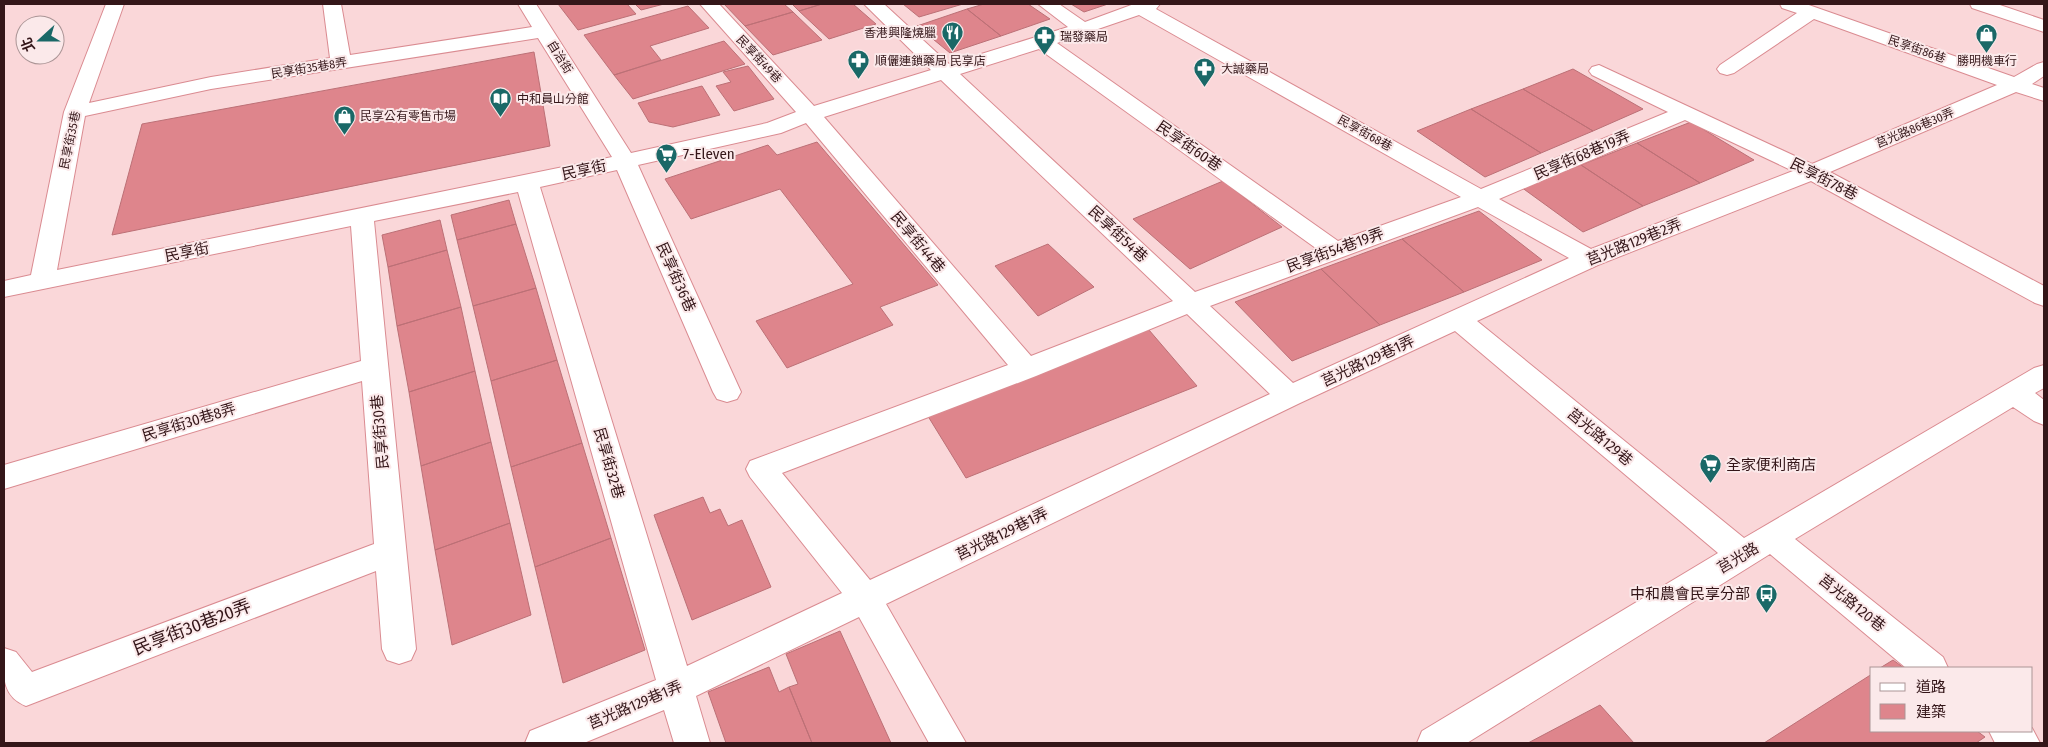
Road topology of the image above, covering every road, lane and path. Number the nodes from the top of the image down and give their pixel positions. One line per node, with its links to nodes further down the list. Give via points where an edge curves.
1 (115, 4): 22 (street, 民享街35巷)
2 (332, 4): 15 (street)
3 (527, 4): 13 (street, 自治街)
4 (709, 4): 24 (street, 民享街49巷)
5 (873, 4): 19 (street, 民享街54巷)
6 (1047, 4): 12 (street)
7 (1789, 4): 10 (street, 民享街86巷)
8 (1979, 4): 11 (street)
9 (1146, 6): 12 (street, 民享街); 28 (street, 民享街68巷)
10 (1812, 12): 17 (street); 20 (street, 民享街86巷)
11 (2044, 26)
12 (1083, 29): 14 (street, 民享街)
13 (544, 31): 15 (street, 民享街35巷8弄); 25 (street, 自治街)
14 (1042, 42): 19 (street, 民享街); 30 (street, 民享街60巷)
15 (341, 62): 22 (street, 民享街35巷8弄, via 211,83)
16 (2044, 68): 20 (street, 莒光路86巷30弄)
17 (1728, 69)
18 (1600, 71): 23 (street, 民享街78巷)
19 (945, 72): 24 (street, 民享街); 35 (street, 民享街54巷)
20 (2017, 84): 21 (street, 民享街86巷); 26 (street, 莒光路86巷30弄)
21 (2044, 94)
22 (74, 112): 32 (street, 民享街35巷)
23 (1685, 112): 26 (street, 民享街78巷); 28 (street, 民享街68巷19弄)
24 (810, 114): 25 (street, 民享街, via 773,128); 38 (street, 民享街44巷)
25 (625, 161): 27 (street, 民享街); 40 (street, 民享街36巷)
26 (1812, 172): 31 (street, 莒光路129巷2弄); 34 (street, 民享街78巷)
27 (527, 183): 29 (street, 民享街); 52 (street, 民享街32巷)
28 (1480, 198): 30 (street, 民享街54巷19弄); 31 (street, 民享街68巷)
29 (362, 216): 32 (street, 民享街); 37 (street, 民享街30巷)
30 (1335, 250): 35 (street, 民享街54巷19弄)
31 (1589, 259): 36 (street, 莒光路129巷2弄)
32 (42, 281): 33 (street, 民享街)
33 (4, 289)
34 (2044, 297)
35 (1191, 303): 38 (street, 民享街54巷19弄); 42 (street, 民享街54巷)
36 (1458, 319): 42 (street, 莒光路129巷1弄); 47 (street, 莒光路129巷)
37 (375, 367): 44 (street, 民享街30巷8弄); 46 (street, 民享街30巷)
38 (1026, 369): 48 (street, 民享街54巷19弄, via 761,469)
39 (2044, 375): 41 (street, 莒光路)
40 (727, 392)
41 (2014, 393): 43 (street); 45 (street, 莒光路)
42 (1290, 396): 48 (street, 莒光路129巷1弄)
43 (2044, 414)
44 (4, 477)
45 (1772, 538): 47 (street, 莒光路); 51 (street, 莒光路120巷)
46 (390, 552): 49 (street, 民享街30巷); 50 (street, 民享街30巷20弄, via 26,690)
47 (1742, 555): 57 (street, 莒光路)
48 (866, 598): 52 (street, 莒光路129巷1弄); 56 (street)
49 (399, 649)
50 (4, 663)
51 (1930, 667)
52 (674, 689): 54 (street, 莒光路129巷1弄); 55 (street, 民享街32巷)
53 (2008, 732): 58 (street)
54 (543, 743)
55 (692, 743)
56 (948, 743)
57 (1434, 743)
58 (2022, 743)

